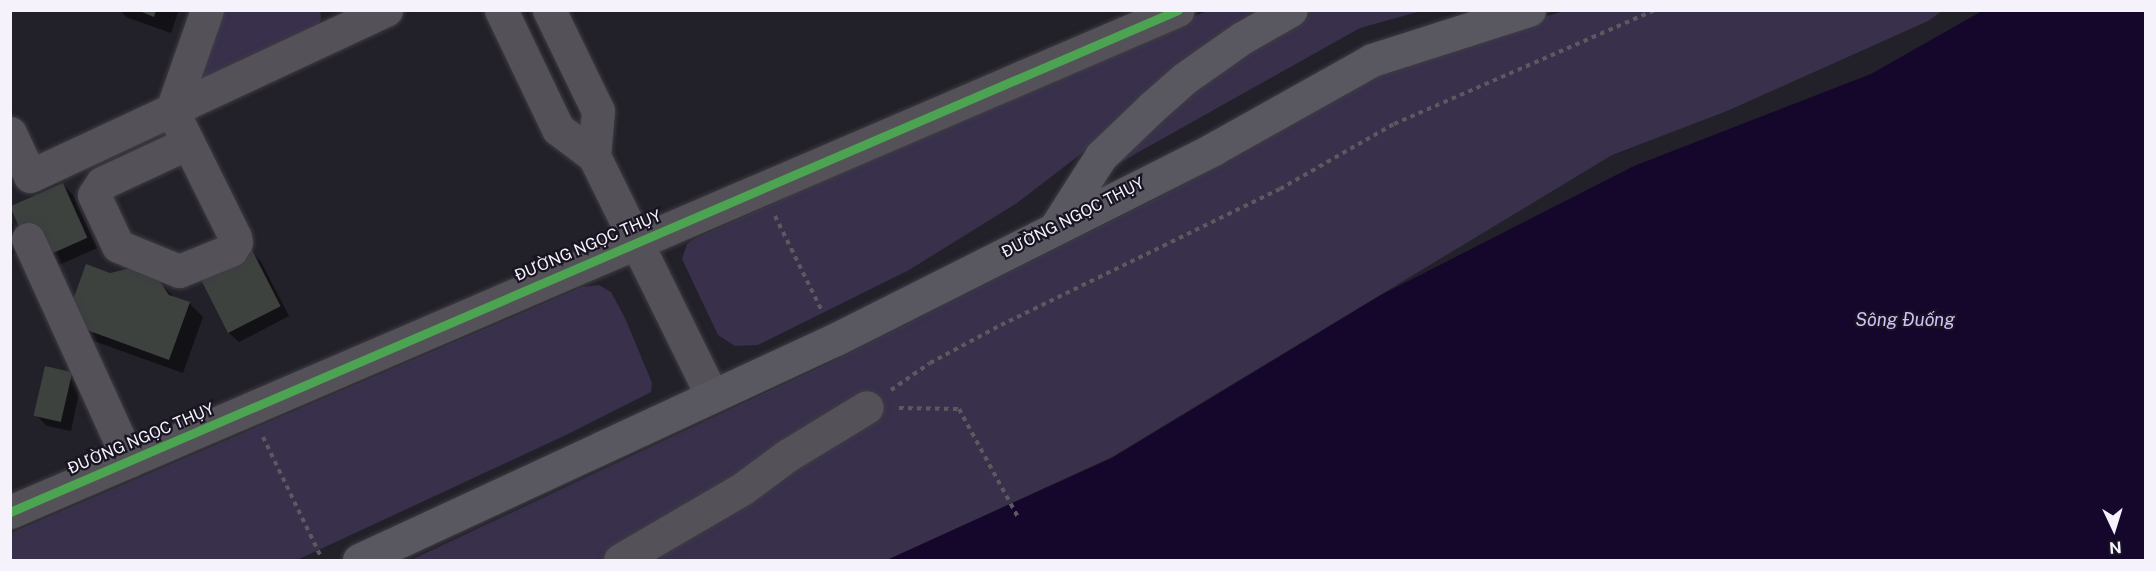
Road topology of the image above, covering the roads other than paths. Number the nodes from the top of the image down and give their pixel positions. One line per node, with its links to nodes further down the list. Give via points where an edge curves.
1 (207, 10): 9 (street)
2 (386, 10): 8 (street)
3 (501, 10): 12 (street, via 558,129)
4 (549, 10): 12 (street, via 598,111)
5 (1178, 10): 15 (street, ĐƯỜNG NGỌC THỤY)
6 (1291, 10): 13 (main road, via 1242,38 1160,100 1101,156)
7 (1529, 10): 13 (main road, ĐƯỜNG NGỌC THỤY, via 1372,60 1213,149)
8 (339, 20): 9 (street)
9 (172, 110): 10 (street, via 30,176); 11 (street)
10 (10, 133)
11 (188, 143)
12 (594, 156): 15 (street)
13 (1057, 225): 16 (main road, ĐƯỜNG NGỌC THỤY, via 836,339)
14 (27, 239): 18 (street)
15 (633, 243): 16 (street); 18 (street, ĐƯỜNG NGỌC THỤY)
16 (712, 396): 20 (main road, ĐƯỜNG NGỌC THỤY)
17 (867, 407): 21 (street, via 788,455 733,495)
18 (129, 460): 19 (street, ĐƯỜNG NGỌC THỤY)
19 (10, 512)
20 (359, 561)
21 (620, 561)

